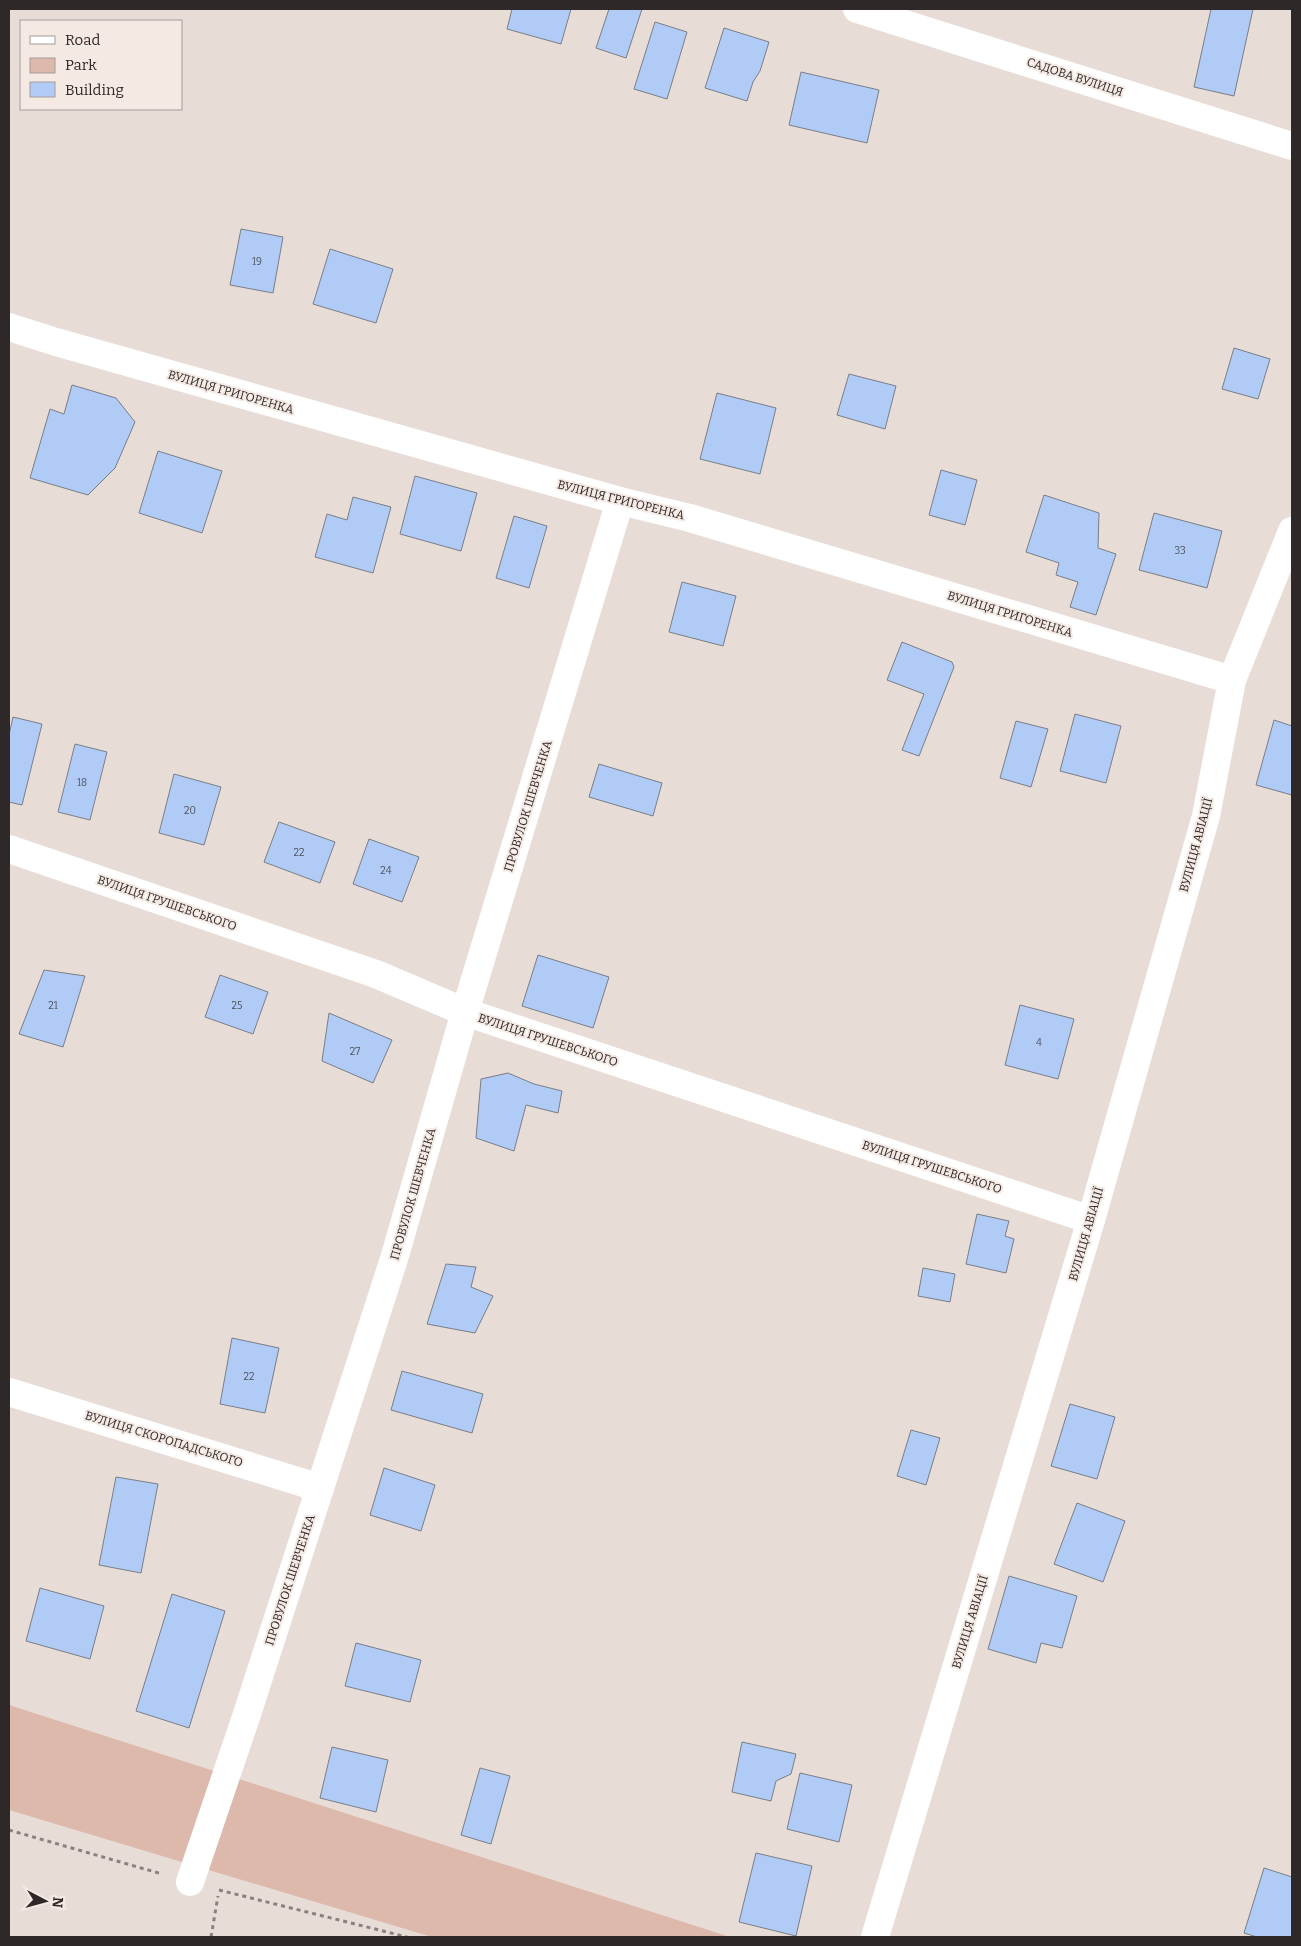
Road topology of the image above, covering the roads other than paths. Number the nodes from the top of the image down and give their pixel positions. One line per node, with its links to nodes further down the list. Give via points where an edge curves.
1 (858, 9): 2 (street, САДОВА ВУЛИЦЯ)
2 (1292, 146)
3 (9, 327): 4 (street, ВУЛИЦЯ ГРИГОРЕНКА)
4 (620, 501): 6 (street, ВУЛИЦЯ ГРИГОРЕНКА, via 690,518); 8 (street, ПРОВУЛОК ШЕВЧЕНКА)
5 (1292, 531): 6 (street, ВУЛИЦЯ АВІАЦІЇ)
6 (1232, 680): 9 (street, ВУЛИЦЯ АВІАЦІЇ, via 1206,816)
7 (9, 849): 8 (street, ВУЛИЦЯ ГРУШЕВСЬКОГО, via 376,974)
8 (465, 1012): 9 (street, ВУЛИЦЯ ГРУШЕВСЬКОГО); 11 (street, ПРОВУЛОК ШЕВЧЕНКА, via 394,1259)
9 (1091, 1220): 13 (street, ВУЛИЦЯ АВІАЦІЇ)
10 (9, 1392): 11 (street, ВУЛИЦЯ СКОРОПАДСЬКОГО)
11 (320, 1488): 12 (street, ПРОВУЛОК ШЕВЧЕНКА)
12 (190, 1882)
13 (875, 1937)

